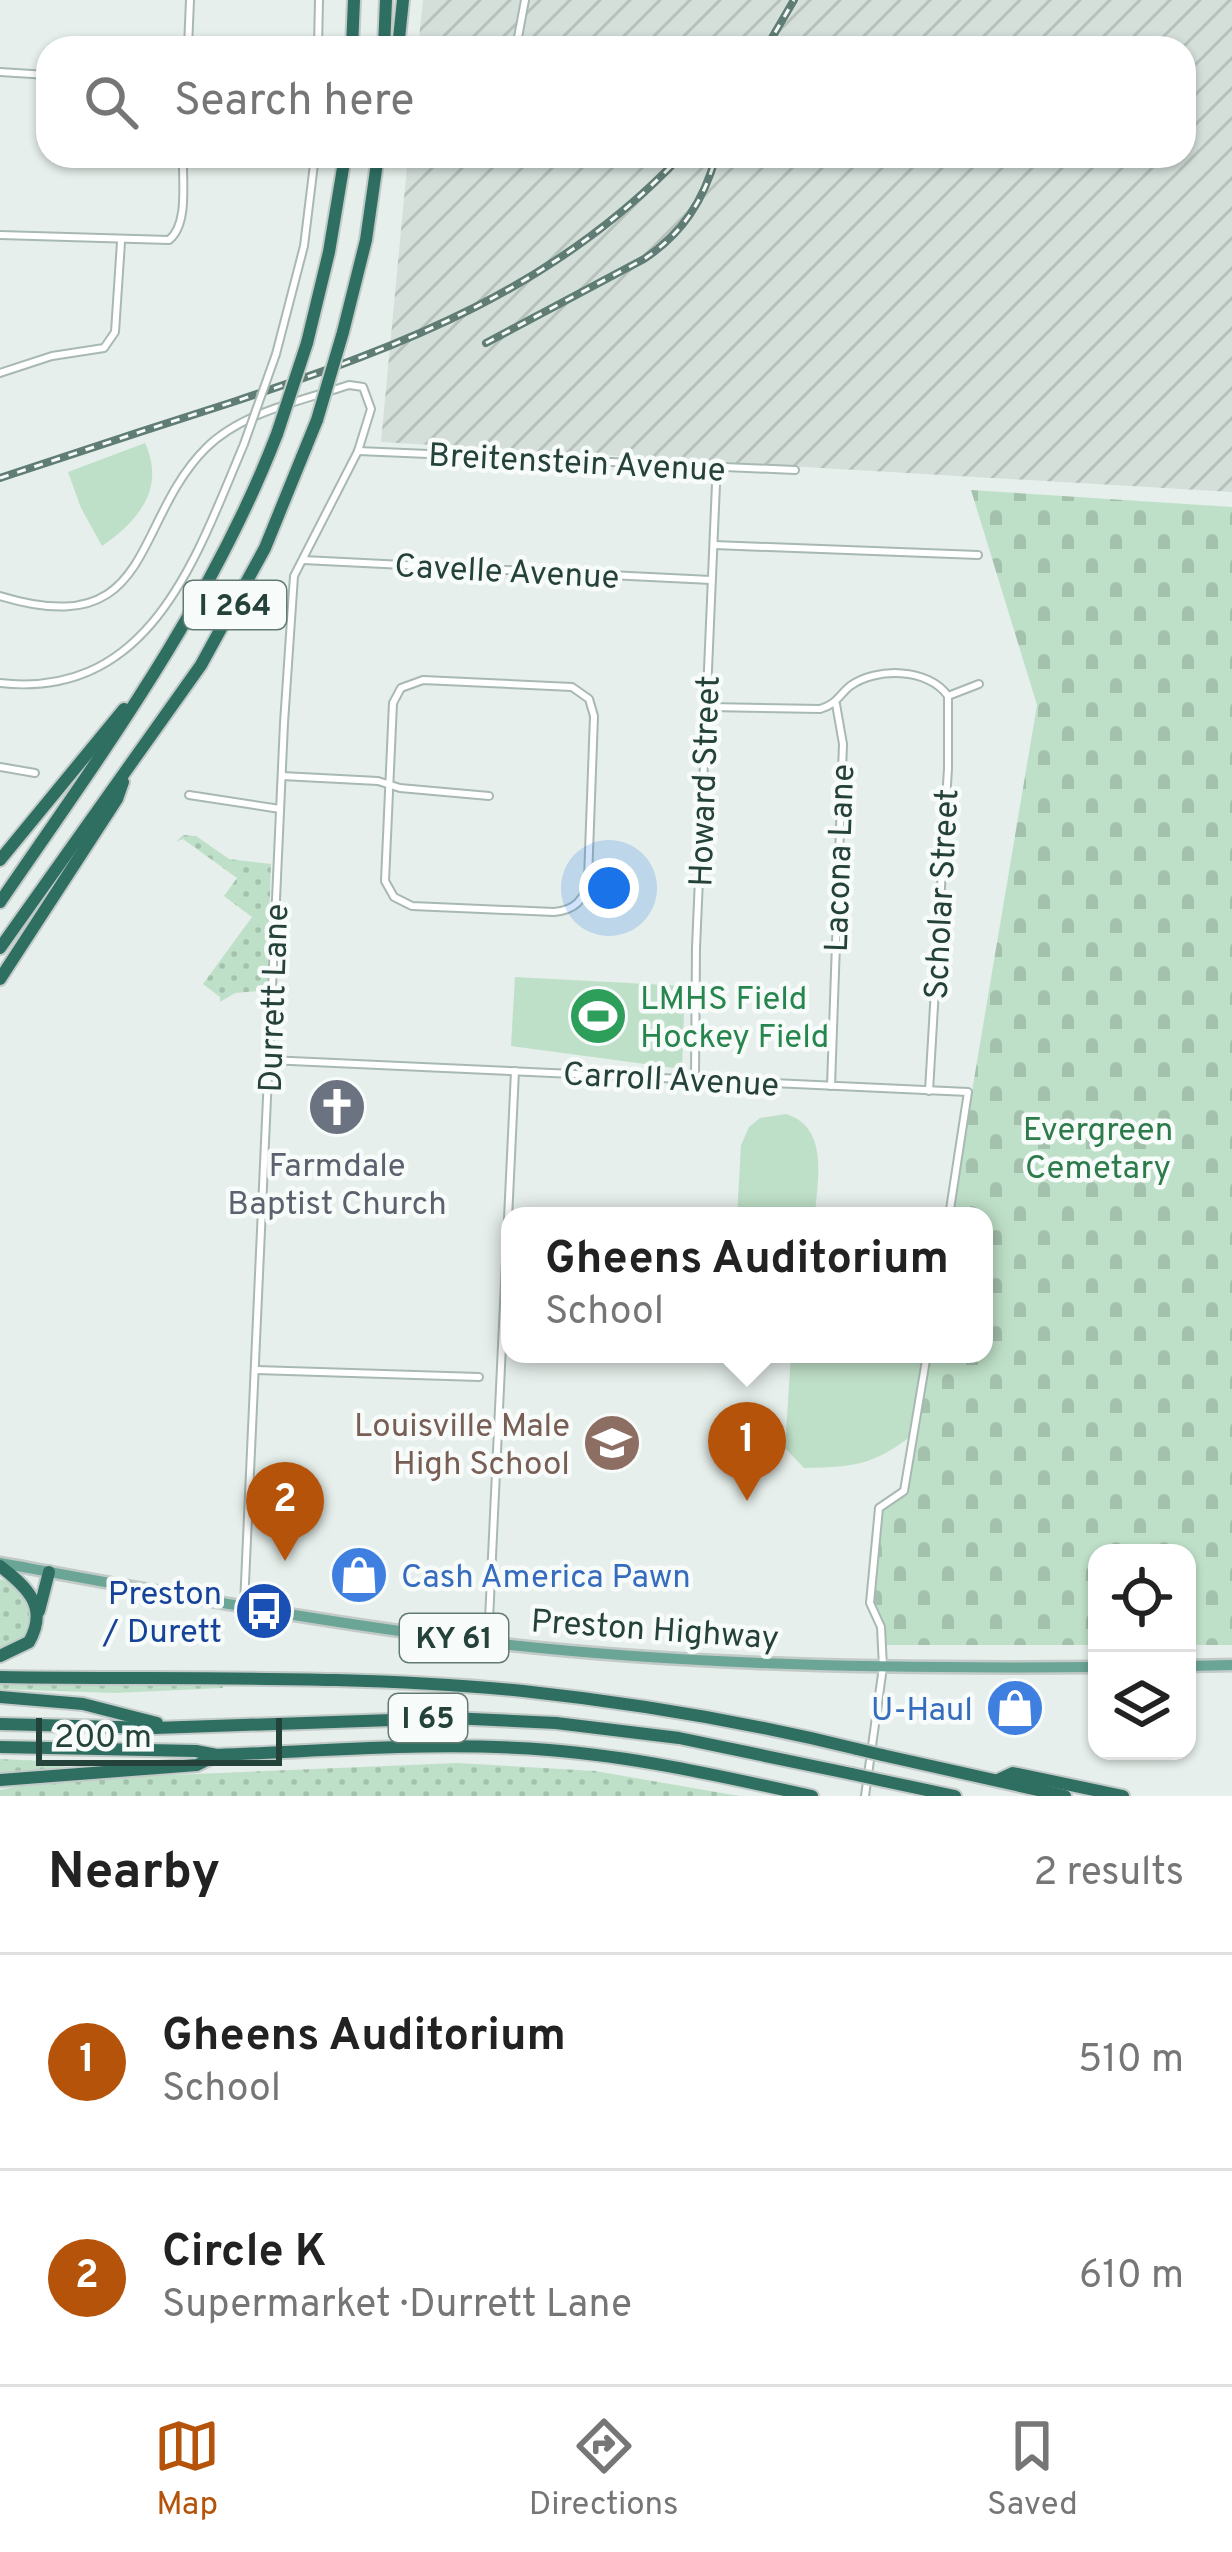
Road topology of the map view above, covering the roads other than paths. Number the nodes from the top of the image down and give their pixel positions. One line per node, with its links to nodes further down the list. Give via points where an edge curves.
1 (190, 0): 7 (street)
2 (319, 0): 8 (street)
3 (353, 0): 9 (highway)
4 (386, 0): 10 (highway)
5 (403, 0): 11 (highway)
6 (525, 0): 12 (street)
7 (188, 36)
8 (318, 36)
9 (352, 36)
10 (384, 36)
11 (399, 36)
12 (518, 36)
13 (0, 72): 14 (street)
14 (36, 74)
15 (182, 168): 20 (street, via 176,236)
16 (314, 168): 30 (street, bridge, via 304,246 276,354 181,578 141,638 112,662 70,680)
17 (343, 168): 32 (highway, I 264, bridge, via 307,343 277,434 224,554)
18 (376, 168): 38 (highway, I 264, bridge, via 362,258 317,420 248,582)
19 (0, 235): 20 (street)
20 (121, 240): 21 (street, via 111,343)
21 (0, 373)
22 (358, 451): 23 (street, Breitenstein Avenue); 27 (street, Durrett Lane); 29 (street, Durrett Lane, via 371,404 362,387 247,420 192,464 139,562 107,592 53,607)
23 (795, 470)
24 (716, 484): 25 (street, Howard Street)
25 (714, 545): 26 (street); 28 (street, Howard Street)
26 (978, 556)
27 (303, 560): 28 (street, Cavelle Avenue); 39 (street, Durrett Lane, via 294,576)
28 (711, 580): 35 (street, Howard Street)
29 (0, 598)
30 (0, 683)
31 (979, 684): 33 (street)
32 (146, 686): 44 (highway); 45 (highway, I 264)
33 (948, 696): 34 (street, via 926,676 903,673 850,686); 52 (street, Scholar Street)
34 (836, 704): 35 (street, via 794,712); 51 (street, Lacona Lane, via 843,743)
35 (706, 706): 50 (street, Howard Street)
36 (0, 767): 37 (street)
37 (35, 773)
38 (125, 775): 46 (highway, I 264); 47 (highway)
39 (282, 776): 40 (street); 43 (street, Durrett Lane)
40 (388, 784): 40 (street, via 386,880 401,902 554,912 584,895 594,716 580,690 409,683 393,703); 42 (street)
41 (189, 795): 43 (street)
42 (489, 796)
43 (280, 808): 48 (street, Durrett Lane)
44 (0, 860)
45 (0, 902)
46 (0, 948)
47 (0, 980)
48 (269, 1060): 49 (street, Carroll Avenue); 57 (street, Durrett Lane)
49 (514, 1071): 50 (street, Carroll Avenue); 53 (street)
50 (694, 1077): 51 (street, Carroll Avenue)
51 (831, 1086): 52 (street, Carroll Avenue)
52 (929, 1091): 54 (street, via 968,1092)
53 (508, 1207)
54 (950, 1207)
55 (501, 1356): 63 (street)
56 (925, 1363): 67 (street, via 904,1491 879,1508 870,1603)
57 (256, 1370): 58 (street); 61 (street, Durrett Lane)
58 (479, 1377)
59 (0, 1564): 60 (main road, Preston Highway / KY 61); 62 (highway, via 31,1593)
60 (49, 1572): 61 (main road, Preston Highway / KY 61); 62 (highway)
61 (243, 1608): 63 (main road, Preston Highway / KY 61)
62 (38, 1615): 64 (highway, via 29,1642)
63 (488, 1641): 67 (main road, Preston Highway / KY 61)
64 (0, 1656)
65 (1232, 1665): 66 (main road)
66 (1196, 1666)
67 (883, 1667): 68 (main road, Preston Highway / KY 61); 78 (street)
68 (1088, 1667)
69 (0, 1677): 75 (highway, bridge, via 517,1691 691,1714)
70 (0, 1697): 72 (highway, via 83,1704)
71 (0, 1724): 72 (highway, I 65)
72 (170, 1727): 79 (highway, I 65, bridge, via 411,1718 556,1723 679,1738)
73 (0, 1747): 74 (highway, I 65)
74 (217, 1755): 76 (highway, via 197,1765); 77 (highway, I 65, via 547,1750)
75 (999, 1779): 80 (highway); 81 (highway, via 1013,1773)
76 (0, 1780)
77 (812, 1796)
78 (865, 1796)
79 (956, 1796)
80 (1065, 1796)
81 (1123, 1796)

